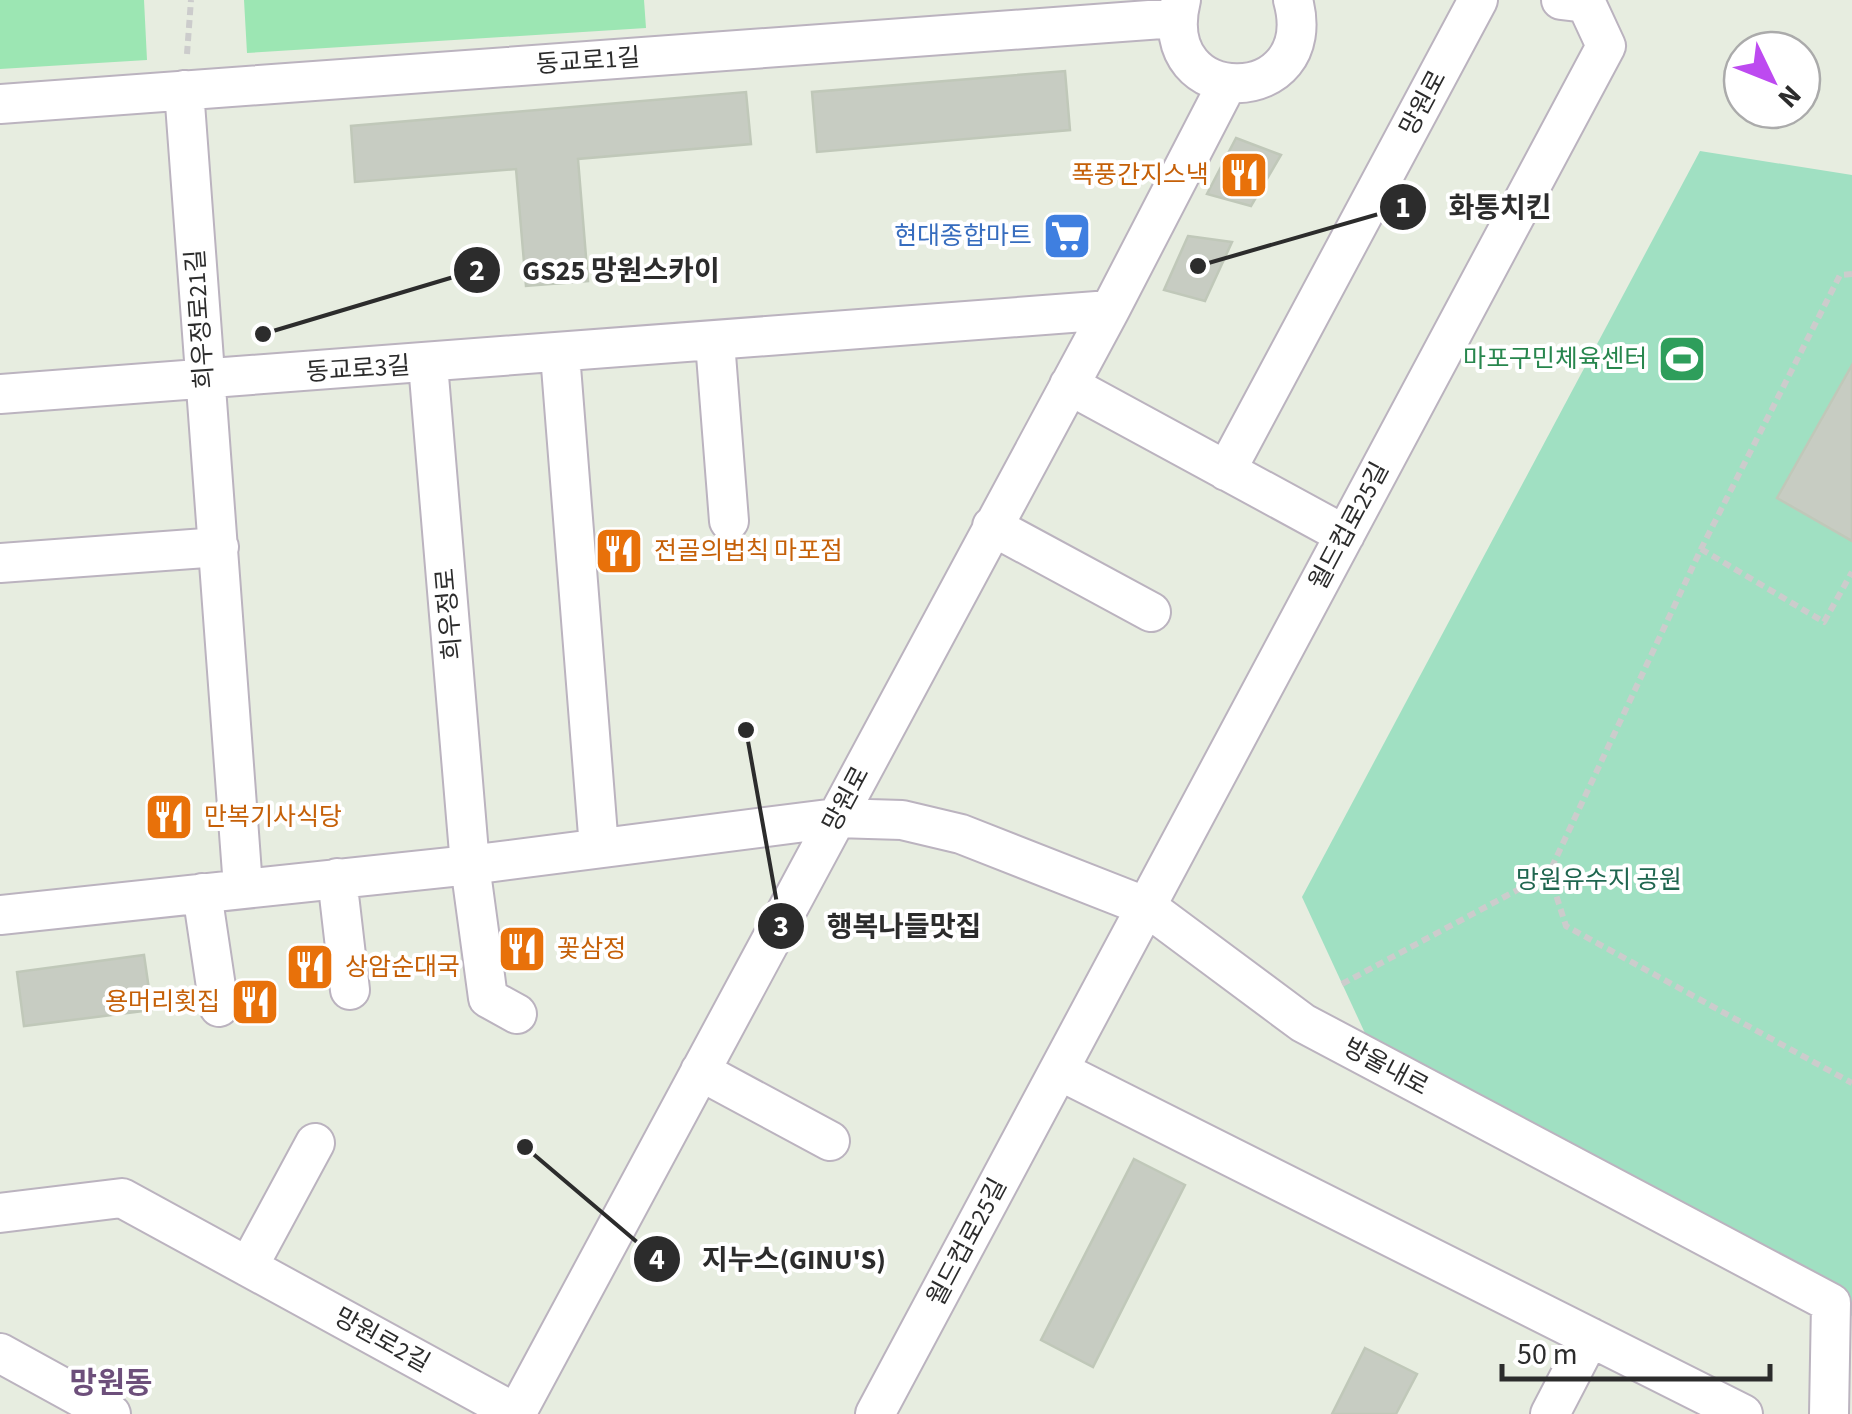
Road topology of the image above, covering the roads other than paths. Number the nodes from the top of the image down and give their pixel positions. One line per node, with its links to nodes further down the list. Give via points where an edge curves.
1 (1314, 0): 4 (street)
2 (1478, 0): 16 (street, 망원로)
3 (1561, 0): 19 (street, 월드컵로25길, via 1586,3 1606,46)
4 (1294, 1): 6 (street, via 1297,38 1290,55 1263,79)
5 (1178, 9): 6 (street, via 1178,36 1194,68); 7 (street, 동교로1길)
6 (1226, 84): 9 (street, 망원로)
7 (184, 90): 8 (street, 동교로1길); 13 (street, 희우정로21길)
8 (0, 104)
9 (1110, 310): 10 (street, 동교로3길); 14 (street, 망원로)
10 (715, 342): 11 (street, 동교로3길); 17 (street)
11 (560, 354): 12 (street, 동교로3길); 24 (street)
12 (428, 364): 13 (street, 동교로3길); 25 (street, 희우정로)
13 (205, 380): 15 (street, 동교로3길); 20 (street, 희우정로21길)
14 (1069, 386): 16 (street); 18 (street, 망원로)
15 (0, 394)
16 (1226, 471): 19 (street)
17 (729, 521)
18 (992, 526): 22 (street); 23 (street, 망원로)
19 (1345, 535): 30 (street, 월드컵로25길)
20 (218, 547): 21 (street); 27 (street, 희우정로21길)
21 (0, 563)
22 (1151, 612)
23 (836, 818): 24 (street); 30 (street, 방울내로, via 902,820 962,834); 34 (street, 망원로)
24 (599, 848): 25 (street)
25 (470, 865): 26 (street); 33 (street, 희우정로, via 488,998)
26 (337, 878): 27 (street); 31 (street)
27 (243, 887): 28 (street)
28 (202, 893): 29 (street); 32 (street)
29 (1, 905)
30 (1147, 907): 35 (street, 월드컵로25길); 47 (street, 방울내로, via 1303,1023 1831,1303)
31 (350, 990)
32 (219, 1007)
33 (517, 1014)
34 (700, 1071): 36 (street); 44 (street, 망원로)
35 (1060, 1071): 40 (street); 45 (street, 월드컵로25길)
36 (830, 1141)
37 (314, 1143): 39 (street)
38 (0, 1212): 39 (street, 망원로2길, via 122,1198)
39 (248, 1267): 44 (street, 망원로2길)
40 (1590, 1337): 42 (street); 46 (street)
41 (0, 1354): 43 (street)
42 (1724, 1410)
43 (111, 1414)
44 (516, 1414)
45 (875, 1414)
46 (1550, 1414)
47 (1829, 1414)

